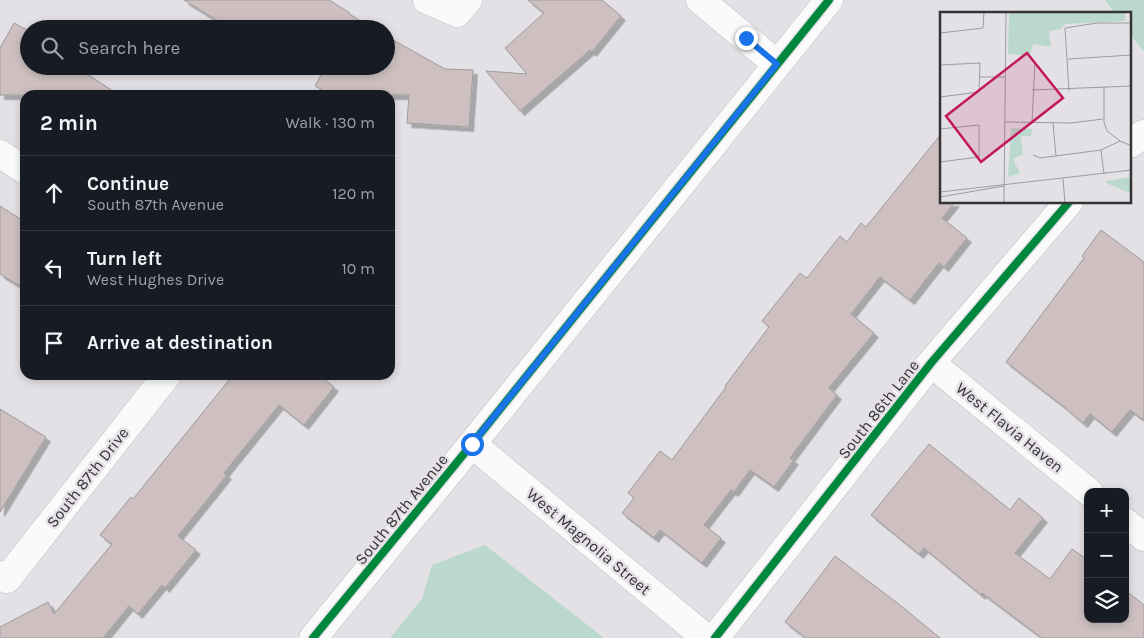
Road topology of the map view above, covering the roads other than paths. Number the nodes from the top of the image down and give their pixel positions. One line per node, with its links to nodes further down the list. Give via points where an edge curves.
1 (427, 0): 4 (street)
2 (700, 0): 5 (street)
3 (828, 0): 5 (street, South 87th Avenue)
4 (463, 6)
5 (777, 64): 11 (street, South 87th Avenue)
6 (0, 154): 7 (street)
7 (20, 167)
8 (1067, 204): 9 (street, South 86th Lane)
9 (931, 363): 12 (street, West Flavia Haven); 18 (street, South 86th Lane)
10 (163, 380): 15 (street, South 87th Drive)
11 (472, 444): 16 (street, South 87th Avenue); 17 (street, West Magnolia Street)
12 (1084, 488)
13 (1129, 525): 14 (street)
14 (1144, 537)
15 (3, 577)
16 (313, 638)
17 (706, 638)
18 (715, 638)

